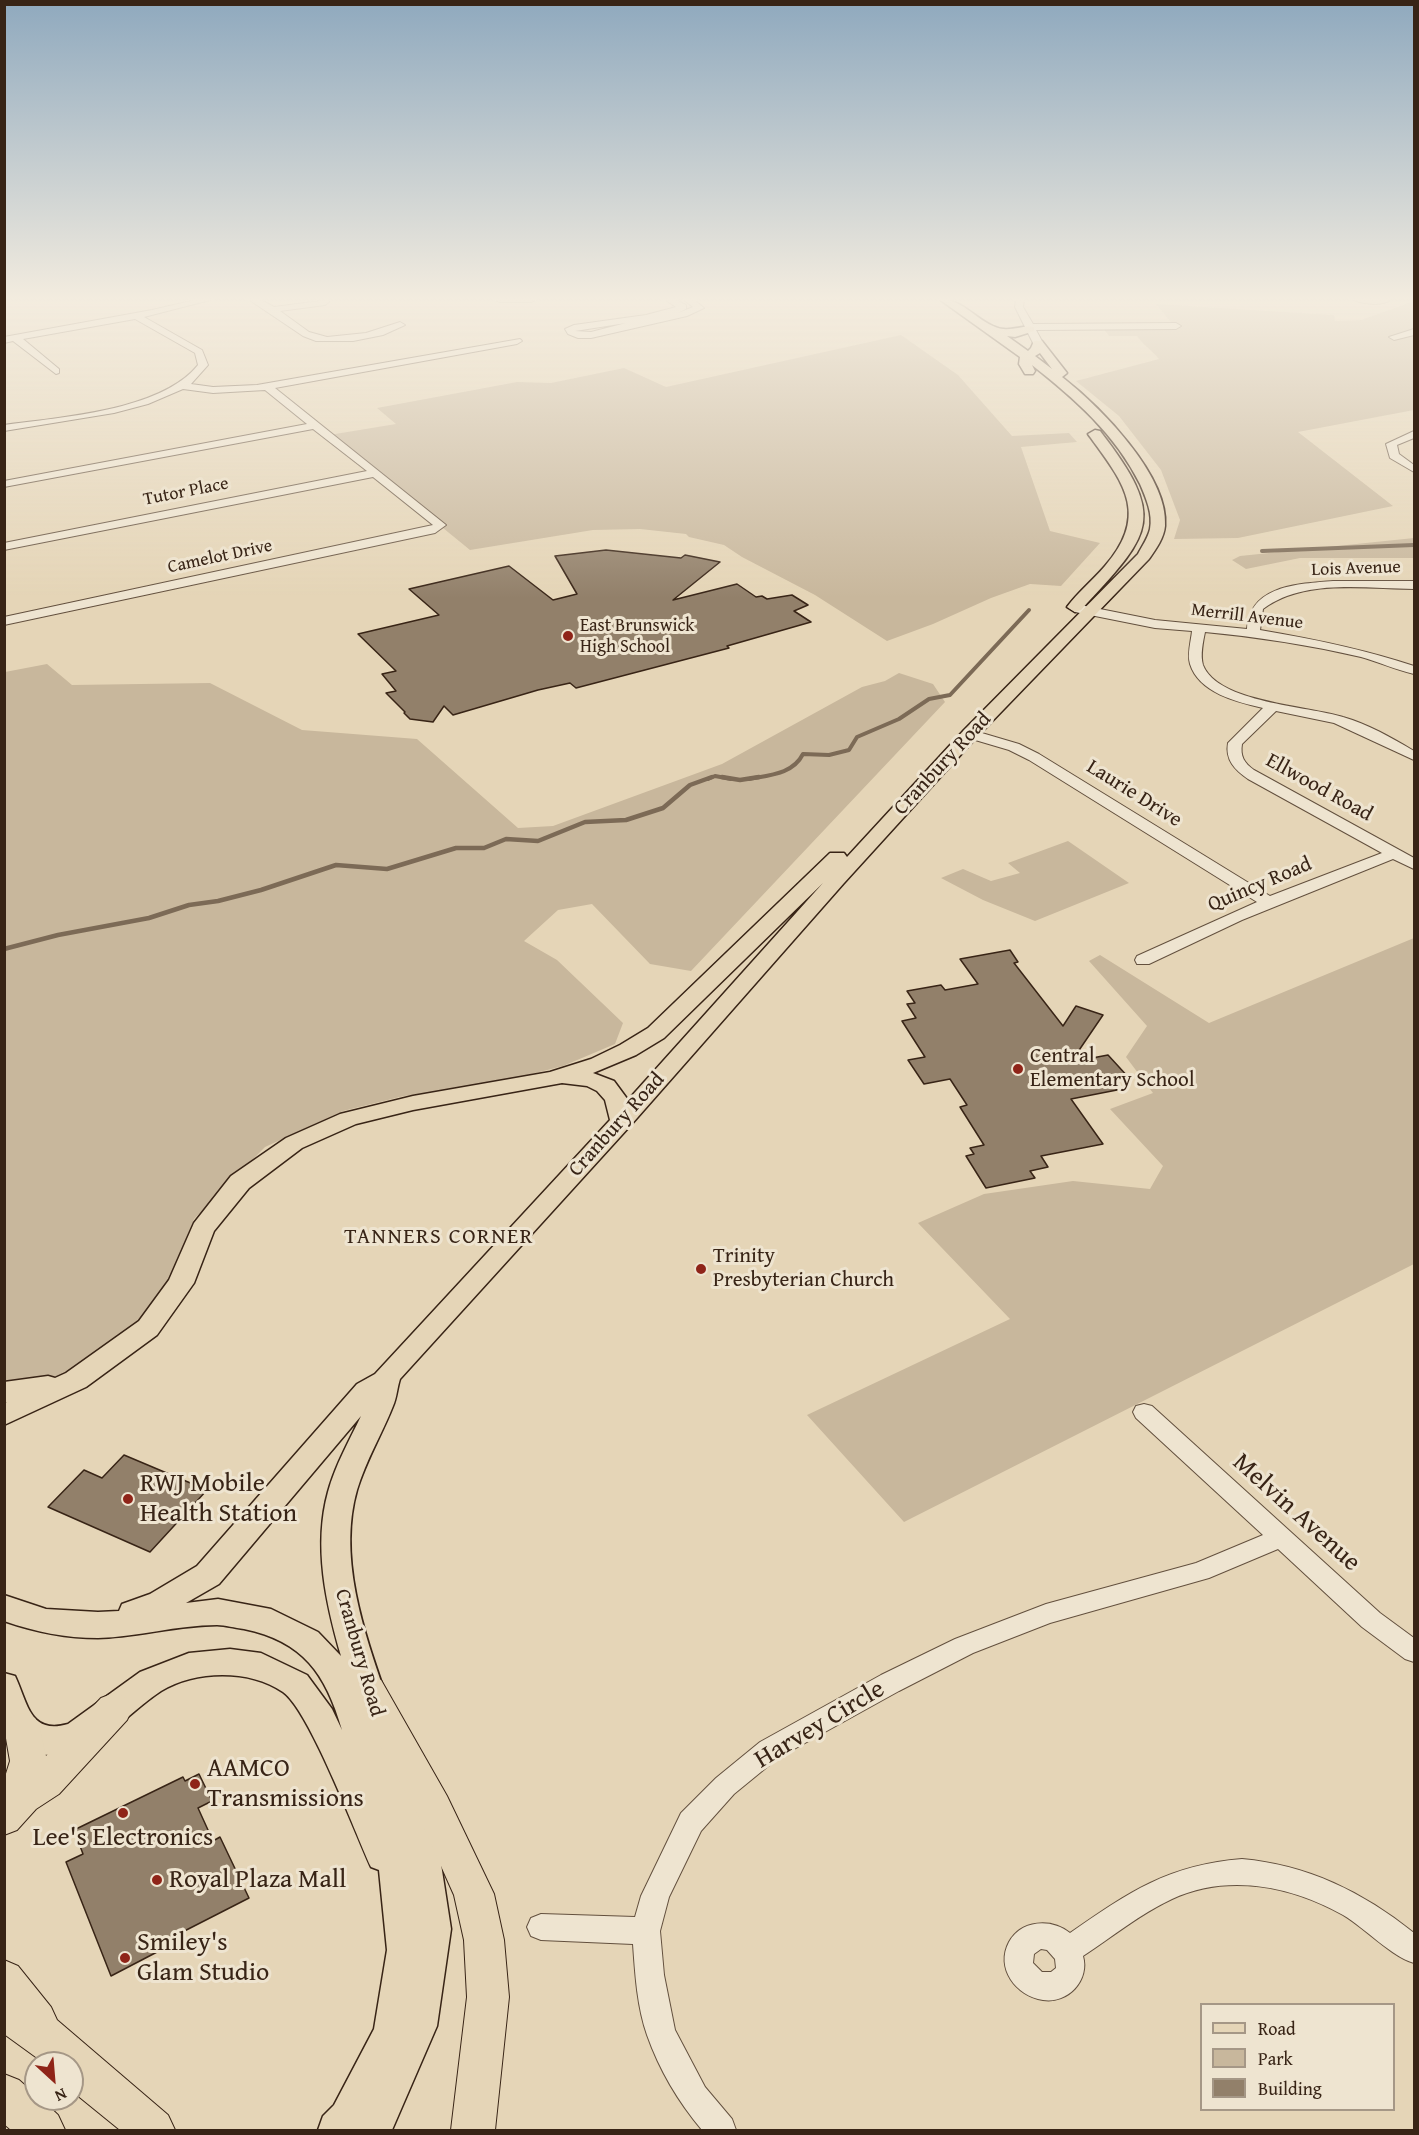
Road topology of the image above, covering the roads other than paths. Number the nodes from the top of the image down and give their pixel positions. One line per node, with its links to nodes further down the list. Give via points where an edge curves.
1 (153, 399): 10 (street)
2 (283, 399): 8 (street)
3 (1060, 399): 6 (main road, Cranbury Road)
4 (1078, 399): 7 (main road, Cranbury Road)
5 (1082, 399): 7 (main road)
6 (1067, 405)
7 (1089, 407): 17 (main road, Cranbury Road, via 1144,474 1156,506 1157,531 1144,556)
8 (316, 425): 13 (street); 14 (street)
9 (1088, 426): 17 (main road, Cranbury Road, via 1125,476 1135,498 1138,522 1131,540)
10 (4, 428)
11 (1414, 434): 12 (street, via 1391,444 1394,456)
12 (1414, 469)
13 (375, 473): 15 (street, Tutor Place); 18 (street, Camelot Drive, via 440,525 435,530)
14 (4, 484)
15 (4, 547)
16 (1414, 585): 20 (street, Lois Avenue, via 1334,585 1277,595 1259,606)
17 (1083, 609): 19 (street, Merrill Avenue); 23 (main road, Cranbury Road); 29 (main road, Cranbury Road, via 1044,643 797,898 656,1033 599,1064)
18 (4, 621)
19 (1199, 629): 20 (street, Merrill Avenue); 22 (street, via 1196,660 1202,673 1233,695)
20 (1253, 633): 21 (street, Merrill Avenue, via 1343,649)
21 (1414, 669)
22 (1272, 707): 24 (street, via 1338,720); 25 (street, Ellwood Road, via 1235,743 1238,764 1253,776)
23 (970, 734): 27 (street, Laurie Drive, via 1034,757); 30 (main road, Cranbury Road)
24 (1414, 756)
25 (1395, 853): 26 (street, Ellwood Road); 27 (street, Quincy Road)
26 (1414, 864)
27 (1270, 903): 28 (street, Quincy Road)
28 (1143, 960)
29 (555, 1078): 30 (main road, via 582,1077 612,1090); 31 (main road, Cranbury Road, via 412,1103 348,1119 294,1143 240,1182 203,1229 181,1282 148,1328)
30 (622, 1121): 32 (main road, Cranbury Road)
31 (76, 1380): 33 (main road); 35 (main road, Cranbury Road)
32 (385, 1382): 38 (main road, via 367,1391 208,1575 161,1604); 41 (main road, Cranbury Road, via 381,1402 357,1450 341,1496 336,1541 339,1587)
33 (4, 1392)
34 (1144, 1412): 36 (street, Melvin Avenue)
35 (4, 1415)
36 (1280, 1538): 39 (street, Melvin Avenue, via 1371,1620); 47 (street, Harvey Circle, via 1201,1570 1046,1614 964,1646 769,1750 725,1786 691,1822 655,1896)
37 (4, 1607): 38 (main road, Cranbury Road, via 46,1622)
38 (98, 1624): 45 (main road, Cranbury Road, via 218,1612 271,1622 307,1641 329,1663 348,1696 389,1831)
39 (1414, 1652)
40 (4, 1686): 43 (main road)
41 (368, 1691): 57 (main road, Cranbury Road, via 422,1851 433,1929 419,2026); 58 (highway, via 434,1808 474,1894 484,1940 488,1996)
42 (114, 1709): 43 (main road, via 77,1736 58,1741 39,1741); 44 (highway, via 46,1782); 45 (main road, via 151,1681 189,1666 230,1662 261,1666 296,1684 321,1719)
43 (22, 1729): 44 (highway, via 29,1761)
44 (10, 1813)
45 (401, 1900): 56 (main road, Cranbury Road, via 405,1950 392,2033)
46 (541, 1927): 47 (street)
47 (646, 1931): 59 (street, Harvey Circle, via 661,2033 694,2098)
48 (1414, 1950): 49 (street, via 1346,1900 1283,1875 1214,1873 1175,1885 1135,1906)
49 (1067, 1951)
50 (4, 1980): 52 (highway)
51 (4, 2008): 52 (highway)
52 (52, 2042): 55 (highway)
53 (4, 2095): 54 (highway)
54 (43, 2130)
55 (153, 2130)
56 (337, 2130)
57 (371, 2130)
58 (472, 2130)
59 (721, 2130)

